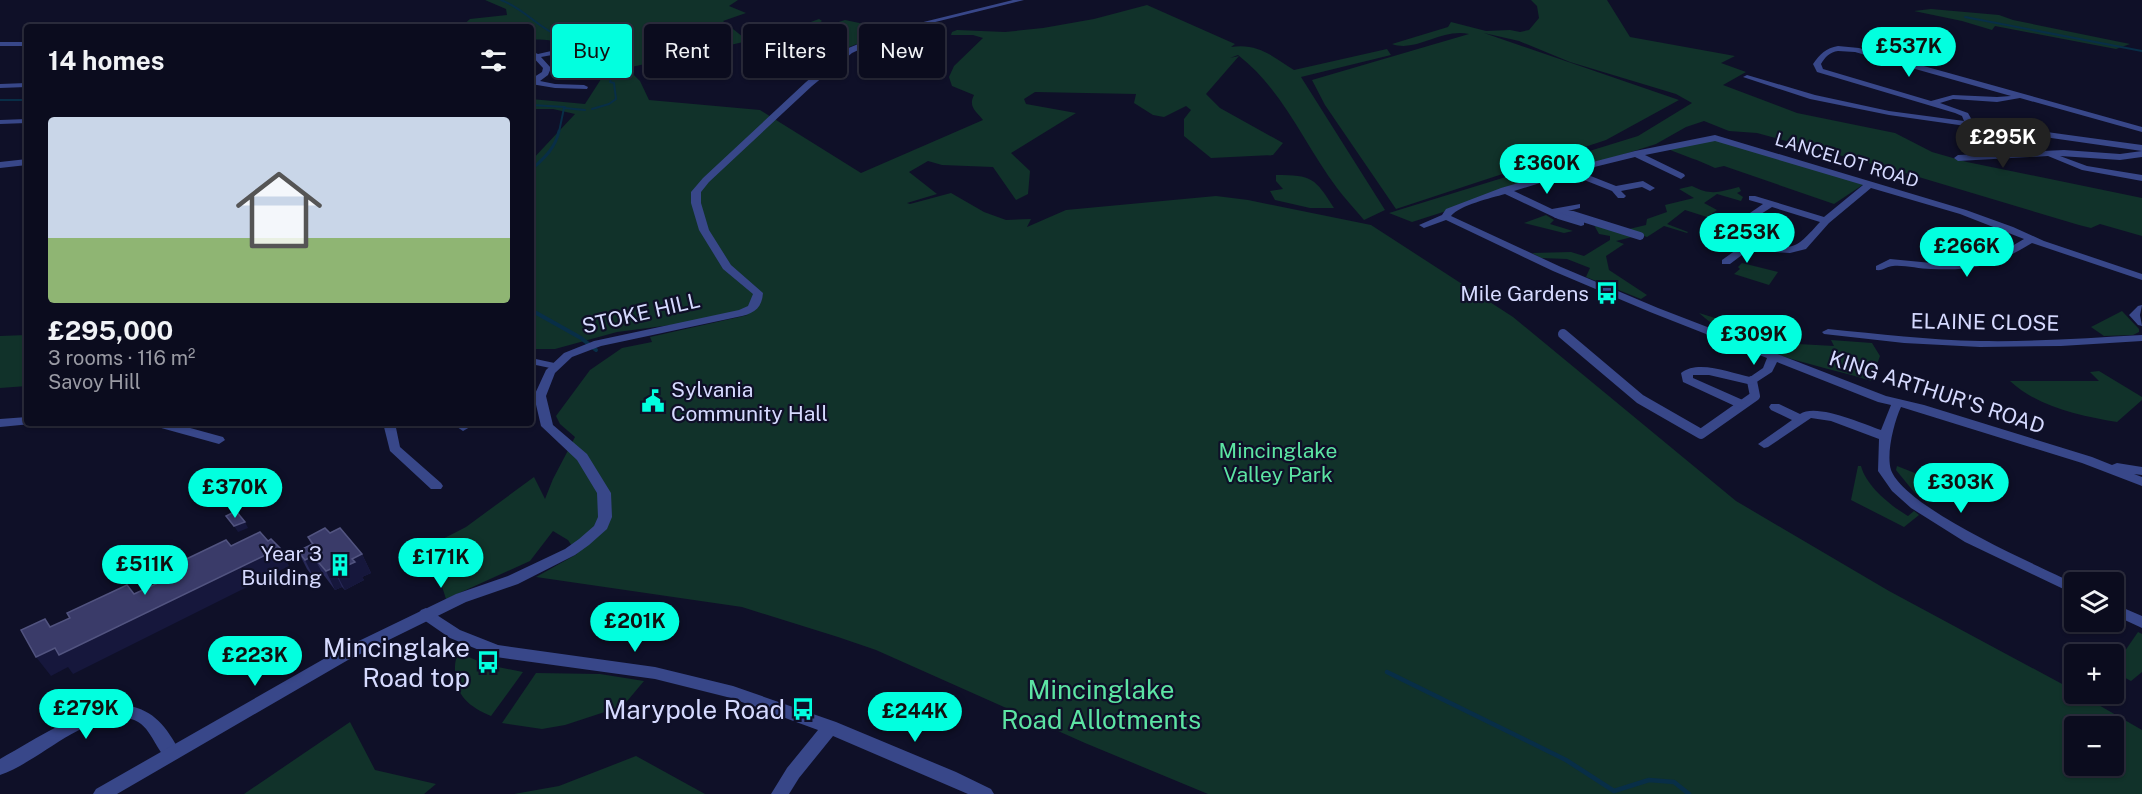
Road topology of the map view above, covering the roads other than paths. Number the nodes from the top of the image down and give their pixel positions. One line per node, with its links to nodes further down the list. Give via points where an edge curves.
1 (1021, 0): 62 (street, STOKE HILL, via 897,30 849,51 706,180 696,192 704,230 727,267 758,292 758,301 751,309 598,343 568,355)
2 (0, 44): 3 (street)
3 (11, 45): 4 (street); 5 (street)
4 (24, 45)
5 (0, 50)
6 (552, 52): 9 (street, via 535,54 546,70)
7 (22, 76): 12 (street)
8 (1747, 77): 20 (street, via 1859,107)
9 (534, 81)
10 (534, 82): 13 (street)
11 (24, 84): 12 (street)
12 (3, 86)
13 (584, 87)
14 (1873, 87): 15 (street); 16 (street, via 1820,70 1817,64 1828,50 1852,49); 17 (street)
15 (1857, 92)
16 (2020, 96): 17 (street, via 2003,100 1943,97); 21 (street)
17 (1932, 103): 20 (street, via 1961,112)
18 (24, 121): 19 (street)
19 (0, 122)
20 (1969, 123): 22 (street)
21 (2142, 130)
22 (2119, 144): 23 (street); 27 (street)
23 (2142, 148)
24 (1635, 154): 33 (street); 34 (street); 36 (street, LANCELOT ROAD, via 1712,138)
25 (2048, 154): 27 (street); 28 (street); 35 (street, via 2085,168)
26 (2142, 154): 27 (street)
27 (2130, 156)
28 (1976, 157): 29 (street); 31 (street)
29 (1958, 158)
30 (24, 162): 32 (street)
31 (1985, 162)
32 (0, 165)
33 (1569, 171): 37 (street, via 1618,193 1643,184); 38 (street)
34 (1681, 176)
35 (2142, 178)
36 (1869, 185): 45 (street); 50 (street, LANCELOT ROAD, via 1963,212)
37 (1650, 188)
38 (1504, 190): 42 (street); 43 (street, via 1449,211)
39 (1752, 198): 40 (street)
40 (1770, 204): 44 (street); 45 (street)
41 (1576, 206): 42 (street)
42 (1554, 213): 46 (street); 48 (street)
43 (1446, 216): 47 (street); 60 (street, KING ARTHUR'S ROAD, via 1557,269)
44 (1750, 217)
45 (1826, 221): 51 (street, via 1802,247 1790,250)
46 (1581, 223)
47 (1424, 225)
48 (1640, 236)
49 (1740, 238): 51 (street)
50 (2031, 239): 53 (street, via 1992,261 1945,266 1890,262); 54 (street, LANCELOT ROAD)
51 (1759, 245): 52 (street, via 1747,247)
52 (1726, 262)
53 (1880, 268)
54 (2142, 277)
55 (2142, 308): 56 (street, via 2134,315)
56 (2142, 323)
57 (1828, 332): 59 (street, ELAINE CLOSE, via 1980,344)
58 (1563, 334): 64 (street, via 1640,399 1701,434)
59 (2142, 338)
60 (1773, 358): 63 (street, via 1768,370); 65 (street, KING ARTHUR'S ROAD)
61 (534, 362): 62 (street)
62 (555, 366): 80 (street, STOKE HILL, via 540,396 544,418 547,426 582,457 604,493 605,517 600,529 570,552)
63 (1752, 381): 64 (street, via 1755,396); 64 (street, via 1706,370 1687,373 1687,381)
64 (1741, 404)
65 (1897, 404): 72 (street, via 1888,423); 75 (street, KING ARTHUR'S ROAD)
66 (1775, 407): 67 (street)
67 (1800, 419): 72 (street, via 1815,414); 74 (street)
68 (24, 421): 69 (street)
69 (0, 423)
70 (169, 426): 73 (street)
71 (390, 426): 78 (street, via 394,448)
72 (1887, 437): 79 (street, via 1884,470 1914,504)
73 (219, 440)
74 (1764, 444)
75 (2087, 460): 76 (street, KING ARTHUR'S ROAD); 77 (street, KING ARTHUR'S ROAD)
76 (2142, 471)
77 (2142, 482)
78 (436, 486)
79 (2064, 584)
80 (426, 614): 83 (street, via 455,634 496,651 692,681); 84 (street, STOKE HILL, via 342,656)
81 (2124, 614): 82 (street)
82 (2142, 622)
83 (830, 728): 87 (street); 88 (street)
84 (172, 753): 85 (street, via 162,735 137,713 116,710 82,722); 86 (street, STOKE HILL)
85 (0, 768)
86 (102, 794)
87 (780, 794)
88 (985, 794)

